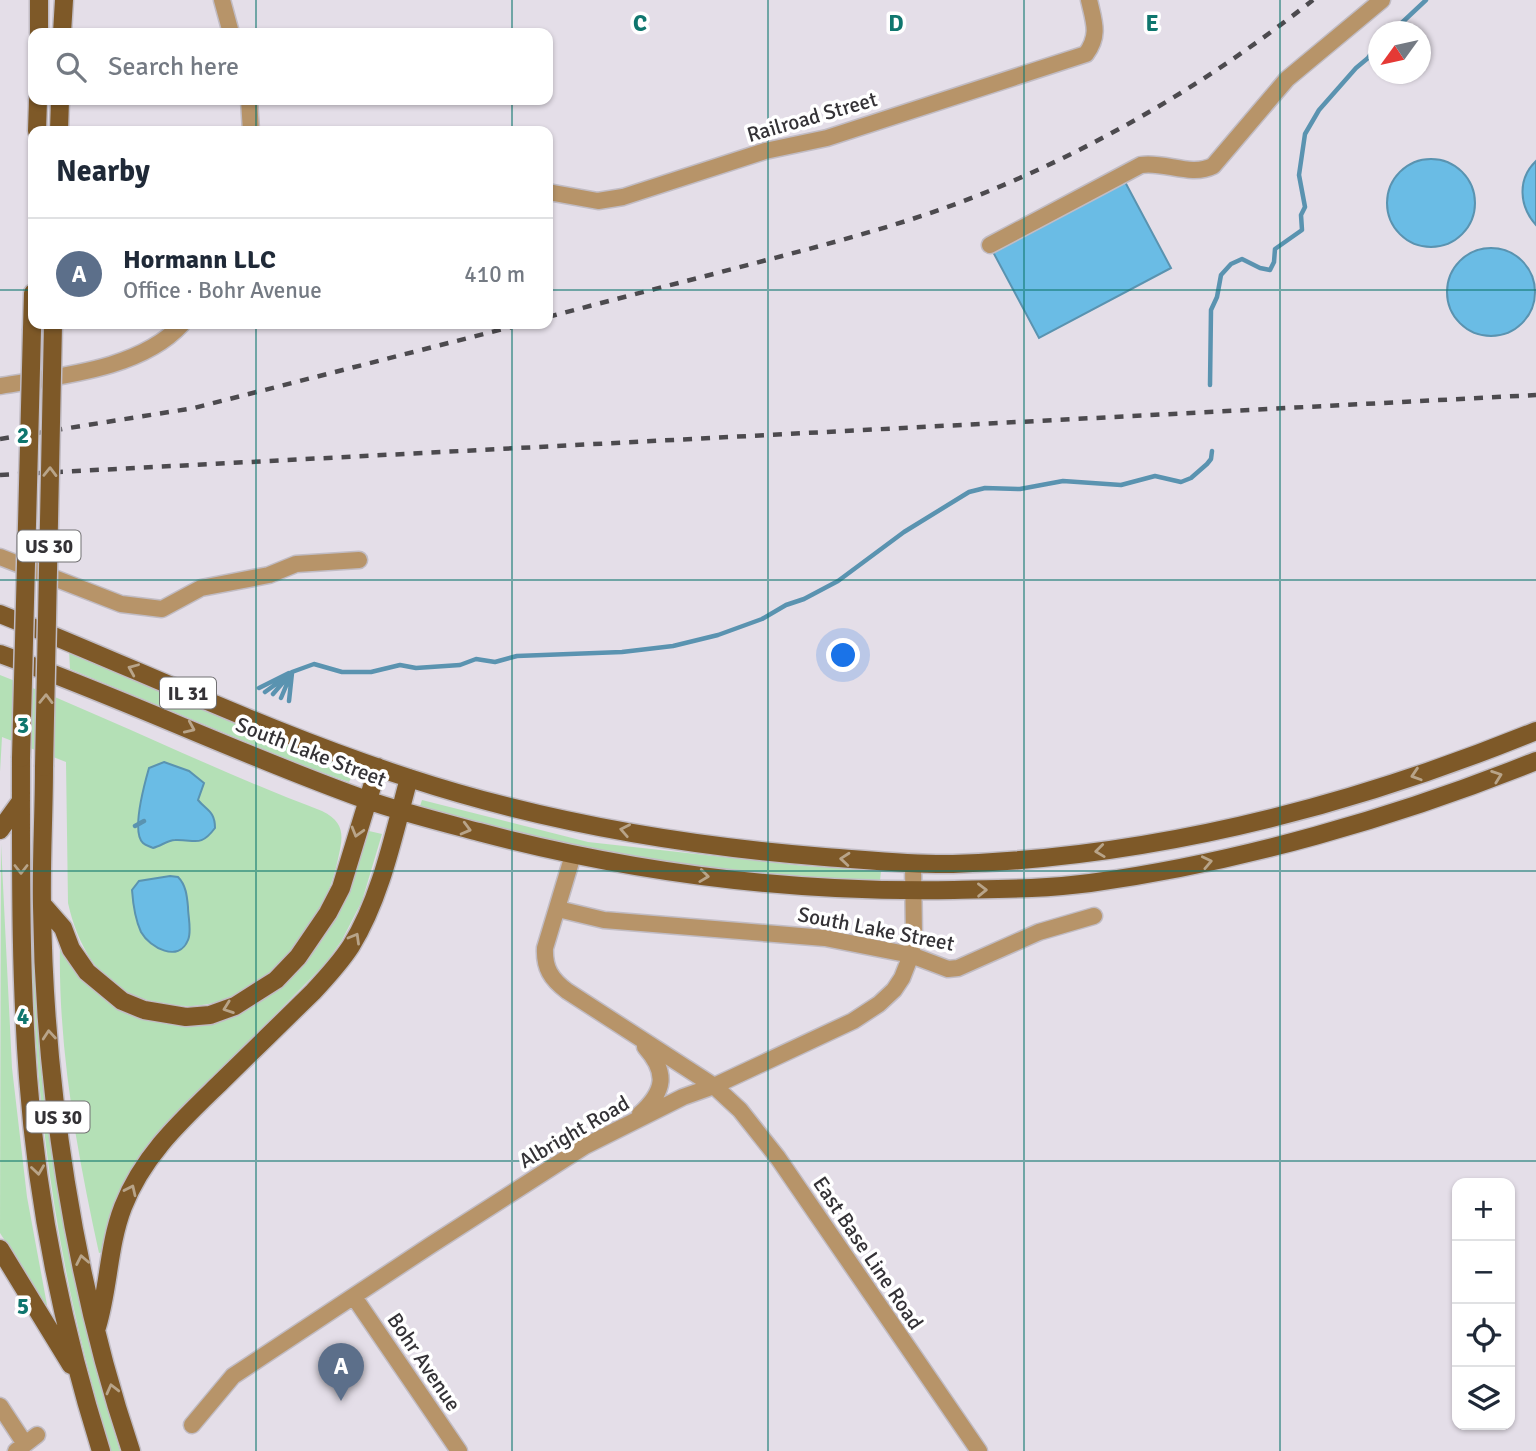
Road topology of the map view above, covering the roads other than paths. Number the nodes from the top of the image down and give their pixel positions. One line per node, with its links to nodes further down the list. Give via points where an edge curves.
1 (40, 0): 6 (main road)
2 (64, 0): 7 (main road)
3 (222, 0): 8 (street)
4 (1089, 0): 15 (street, Railroad Street, via 1095,25 1094,42 1086,54 827,138 765,151 623,197 598,201)
5 (1382, 0): 16 (street, via 1287,79 1213,166 1196,170 1141,165)
6 (39, 28)
7 (62, 28)
8 (230, 28)
9 (38, 105): 12 (main road)
10 (60, 105): 13 (main road)
11 (249, 105): 14 (street)
12 (37, 126)
13 (59, 126)
14 (251, 126)
15 (553, 193)
16 (990, 245)
17 (32, 329): 30 (main road, US 30, bridge)
18 (53, 329): 36 (main road, US 30, one-way to 18, bridge)
19 (177, 329): 20 (street, via 133,357 76,374)
20 (0, 386)
21 (0, 557): 22 (street, via 121,604 162,609 201,589 269,575 296,564)
22 (359, 560)
23 (0, 614): 27 (main road, South Lake Street / IL 31, one-way to 23, via 260,724)
24 (0, 654): 29 (main road, South Lake Street / IL 31, one-way to 29)
25 (1536, 731): 34 (main road, IL 31, one-way to 34, via 1353,795 1233,827 1093,852 999,862)
26 (1536, 761): 35 (main road, IL 31, one-way to 26, via 1067,885 1205,862 1400,810)
27 (378, 767): 28 (main road, South Lake Street / IL 31); 29 (main road)
28 (409, 778): 31 (main road); 34 (main road, South Lake Street / IL 31, one-way to 28, via 716,846 566,819)
29 (366, 800): 31 (main road, South Lake Street / IL 31); 36 (main road, one-way to 36, via 341,888 315,934 265,989 210,1015 164,1015 122,1001 87,972 63,928)
30 (21, 801): 32 (main road); 46 (main road, US 30, one-way to 46, via 22,989 28,1079 41,1191)
31 (401, 810): 33 (main road, South Lake Street / IL 31, one-way to 33); 45 (main road, one-way to 31, via 115,1234 138,1175 164,1137 336,967 370,907)
32 (0, 830)
33 (573, 855): 35 (main road, IL 31, one-way to 35, via 741,881); 37 (street, East Base Line Road)
34 (913, 864): 35 (street, Albright Road)
35 (914, 891): 39 (street, Albright Road)
36 (42, 904): 45 (main road, US 30, one-way to 36, via 60,1136 48,1029)
37 (558, 909): 39 (street, South Lake Street, via 604,920 825,938); 40 (street, East Base Line Road, via 545,948 547,970 567,991)
38 (1094, 916): 39 (street, South Lake Street, via 1040,932 958,968)
39 (911, 956): 41 (street, Albright Road, via 894,990 870,1011)
40 (637, 1037): 41 (street, East Base Line Road); 42 (street, via 655,1058 661,1086 652,1103)
41 (714, 1086): 42 (street, Albright Road); 53 (street, East Base Line Road, via 778,1158)
42 (632, 1121): 44 (street, Albright Road, via 584,1146)
43 (0, 1249): 46 (main road)
44 (354, 1297): 48 (street, Albright Road, via 233,1376); 52 (street, Bohr Avenue)
45 (96, 1327): 51 (main road, US 30, one-way to 45)
46 (80, 1382): 50 (main road, US 30)
47 (0, 1406): 49 (street)
48 (192, 1425)
49 (26, 1444)
50 (101, 1451)
51 (131, 1451)
52 (459, 1451)
53 (979, 1451)

